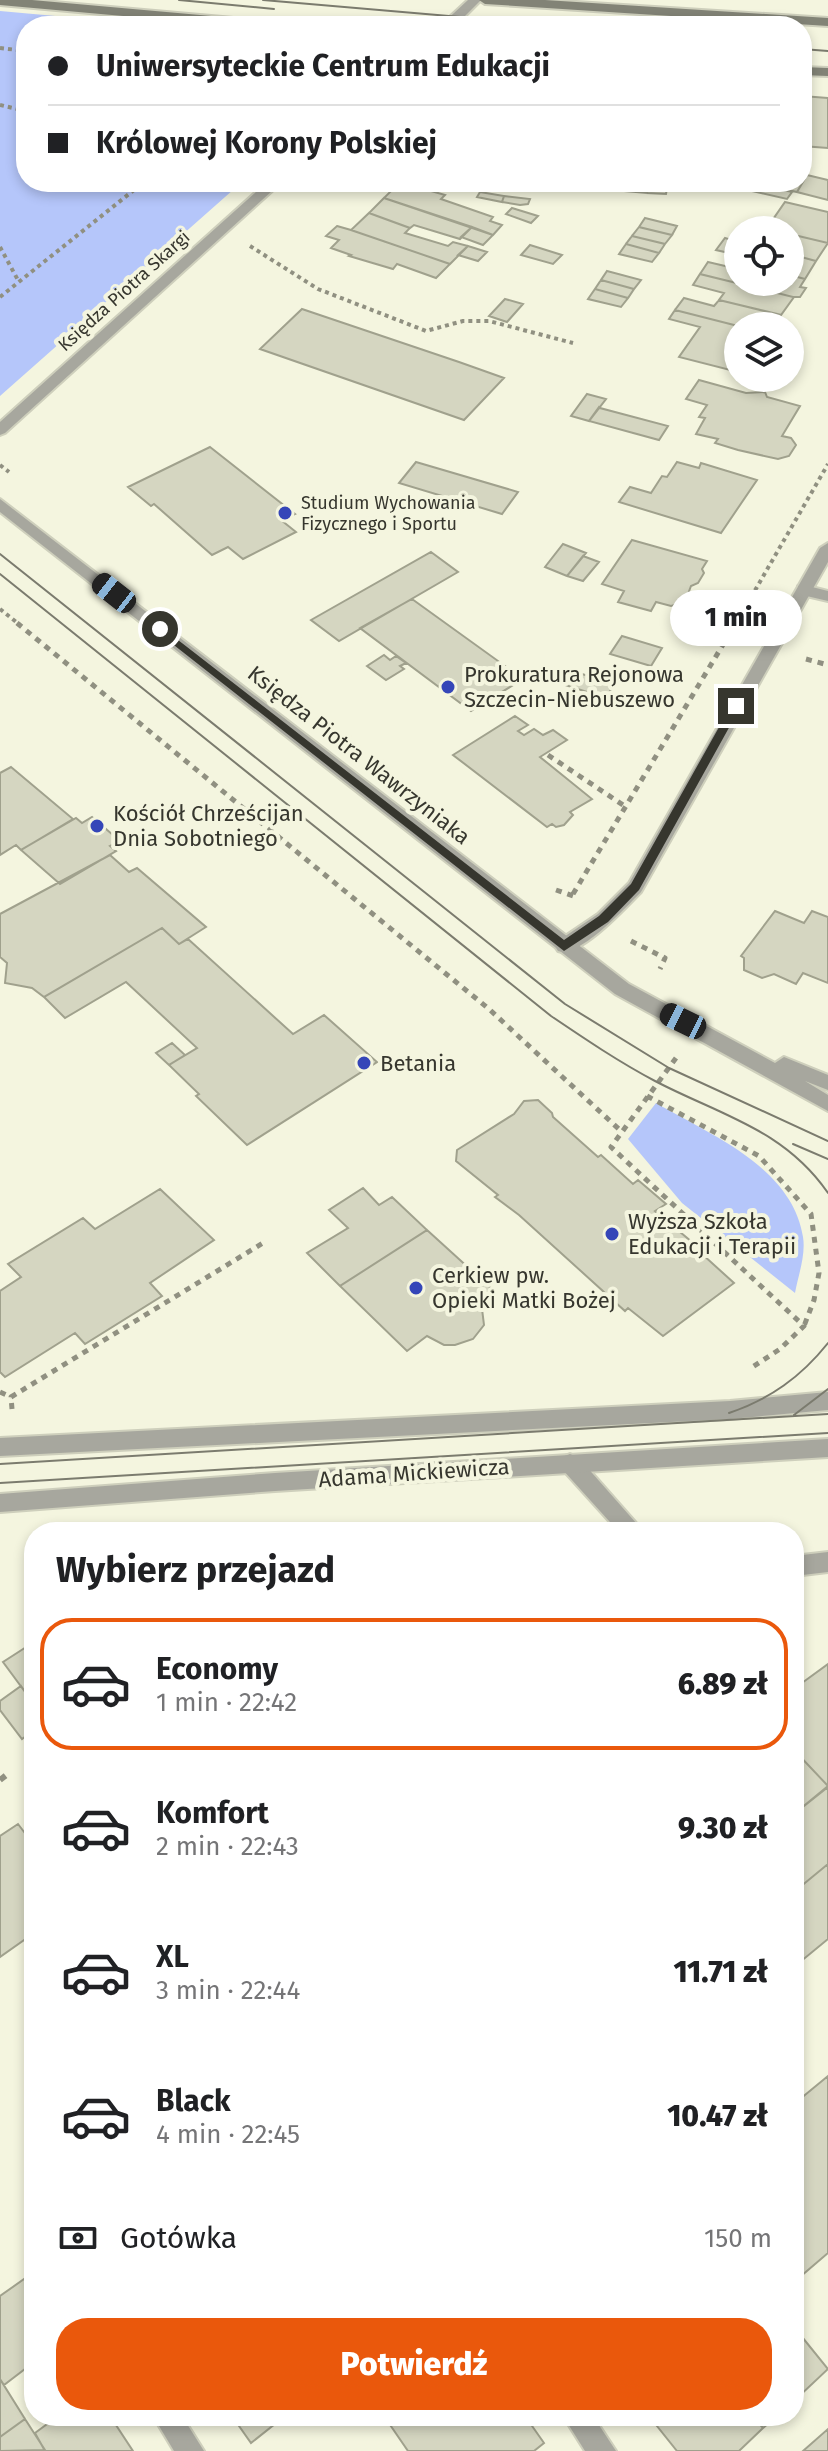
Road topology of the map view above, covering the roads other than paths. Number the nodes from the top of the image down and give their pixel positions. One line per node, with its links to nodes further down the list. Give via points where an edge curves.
1 (475, 0): 5 (street)
2 (485, 0): 6 (main road)
3 (0, 1): 4 (main road)
4 (167, 16)
5 (458, 16)
6 (734, 16)
7 (264, 192): 8 (street, Księdza Piotra Skargi)
8 (0, 430)
9 (0, 504): 13 (street, Księdza Piotra Wawrzyniaka)
10 (828, 548): 11 (street)
11 (804, 590): 12 (street); 13 (street, via 635,887 604,919)
12 (828, 596)
13 (564, 946): 14 (street, Księdza Piotra Wawrzyniaka, via 634,997)
14 (699, 1029): 15 (street, Księdza Piotra Wawrzyniaka); 16 (street, Księdza Piotra Wawrzyniaka)
15 (828, 1083)
16 (828, 1104)
17 (828, 1401): 18 (street, Adama Mickiewicza)
18 (0, 1447)
19 (828, 1448): 20 (street, Adama Mickiewicza)
20 (570, 1463): 21 (street, Adama Mickiewicza); 22 (street)
21 (0, 1503)
22 (624, 1522)
23 (828, 1562): 24 (street)
24 (804, 1565)
25 (173, 2426): 27 (street)
26 (583, 2426): 28 (street)
27 (190, 2451)
28 (602, 2451)

